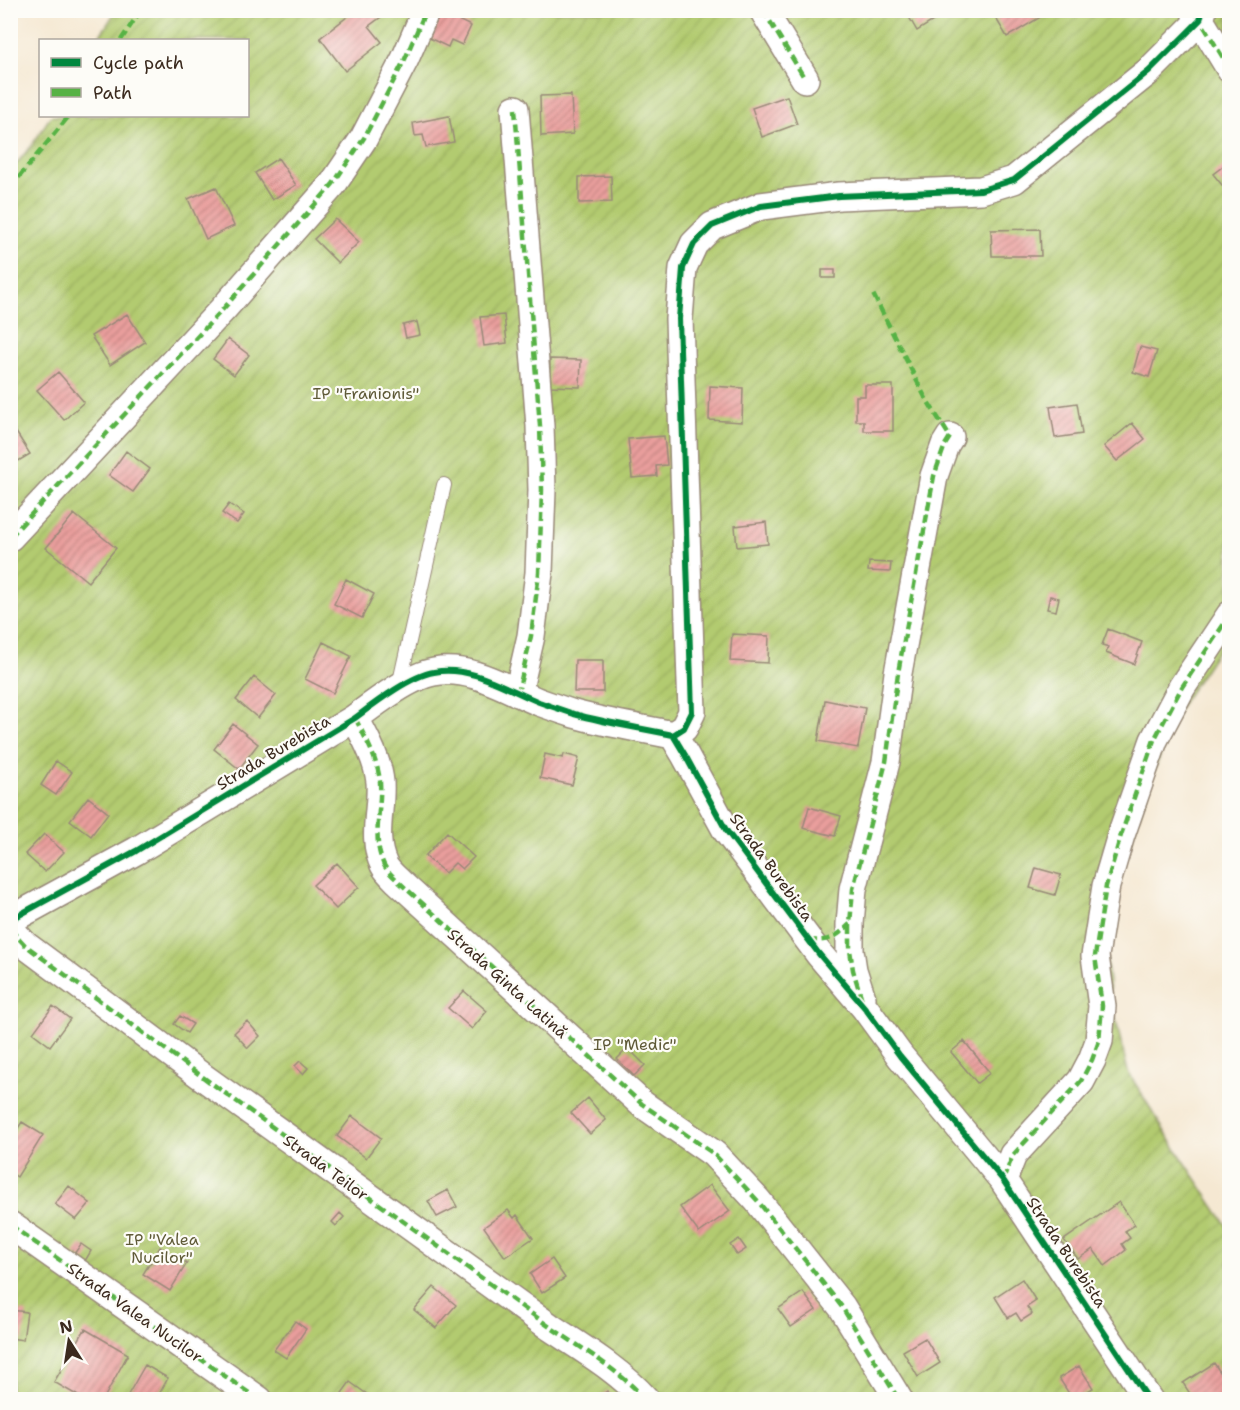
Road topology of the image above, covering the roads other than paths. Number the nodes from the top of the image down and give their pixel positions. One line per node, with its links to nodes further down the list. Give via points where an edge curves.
1 (426, 10): 9 (street, via 364,138 333,184 224,308)
2 (763, 10): 5 (street)
3 (1199, 14): 4 (street); 14 (street, via 1149,71 1014,180 981,190 839,196 761,206 712,226 694,244 683,268 680,319 692,712 684,728)
4 (1230, 69)
5 (805, 79)
6 (515, 109): 12 (street, via 542,490 539,573)
7 (950, 437): 16 (street, via 934,476 886,762 853,890)
8 (444, 484): 11 (lane)
9 (10, 537)
10 (1230, 615): 20 (street, via 1182,687 1154,740 1121,835 1106,886 1095,956 1102,1006 1099,1041 1092,1060 1081,1081 1013,1155)
11 (399, 688): 12 (street, Strada Burebista, via 421,676 449,671 465,672); 13 (street, Strada Burebista)
12 (518, 693): 14 (street, Strada Burebista, via 576,714)
13 (355, 718): 15 (street, Strada Burebista, via 136,851); 24 (street, Strada Ginta Latină, via 380,782 377,844 384,866 642,1104 714,1154 757,1200 842,1307)
14 (673, 735): 18 (street, Strada Burebista, via 726,830)
15 (10, 920)
16 (850, 924): 18 (street, via 823,941); 19 (street, via 853,970)
17 (10, 929): 23 (street, Strada Teilor, via 25,945 200,1076 601,1361)
18 (808, 940): 19 (street, Strada Burebista)
19 (865, 1008): 20 (street, Strada Burebista)
20 (1003, 1180): 25 (street, Strada Burebista)
21 (10, 1225): 22 (street, Strada Valea Nucilor)
22 (259, 1400)
23 (646, 1400)
24 (899, 1400)
25 (1149, 1400)

